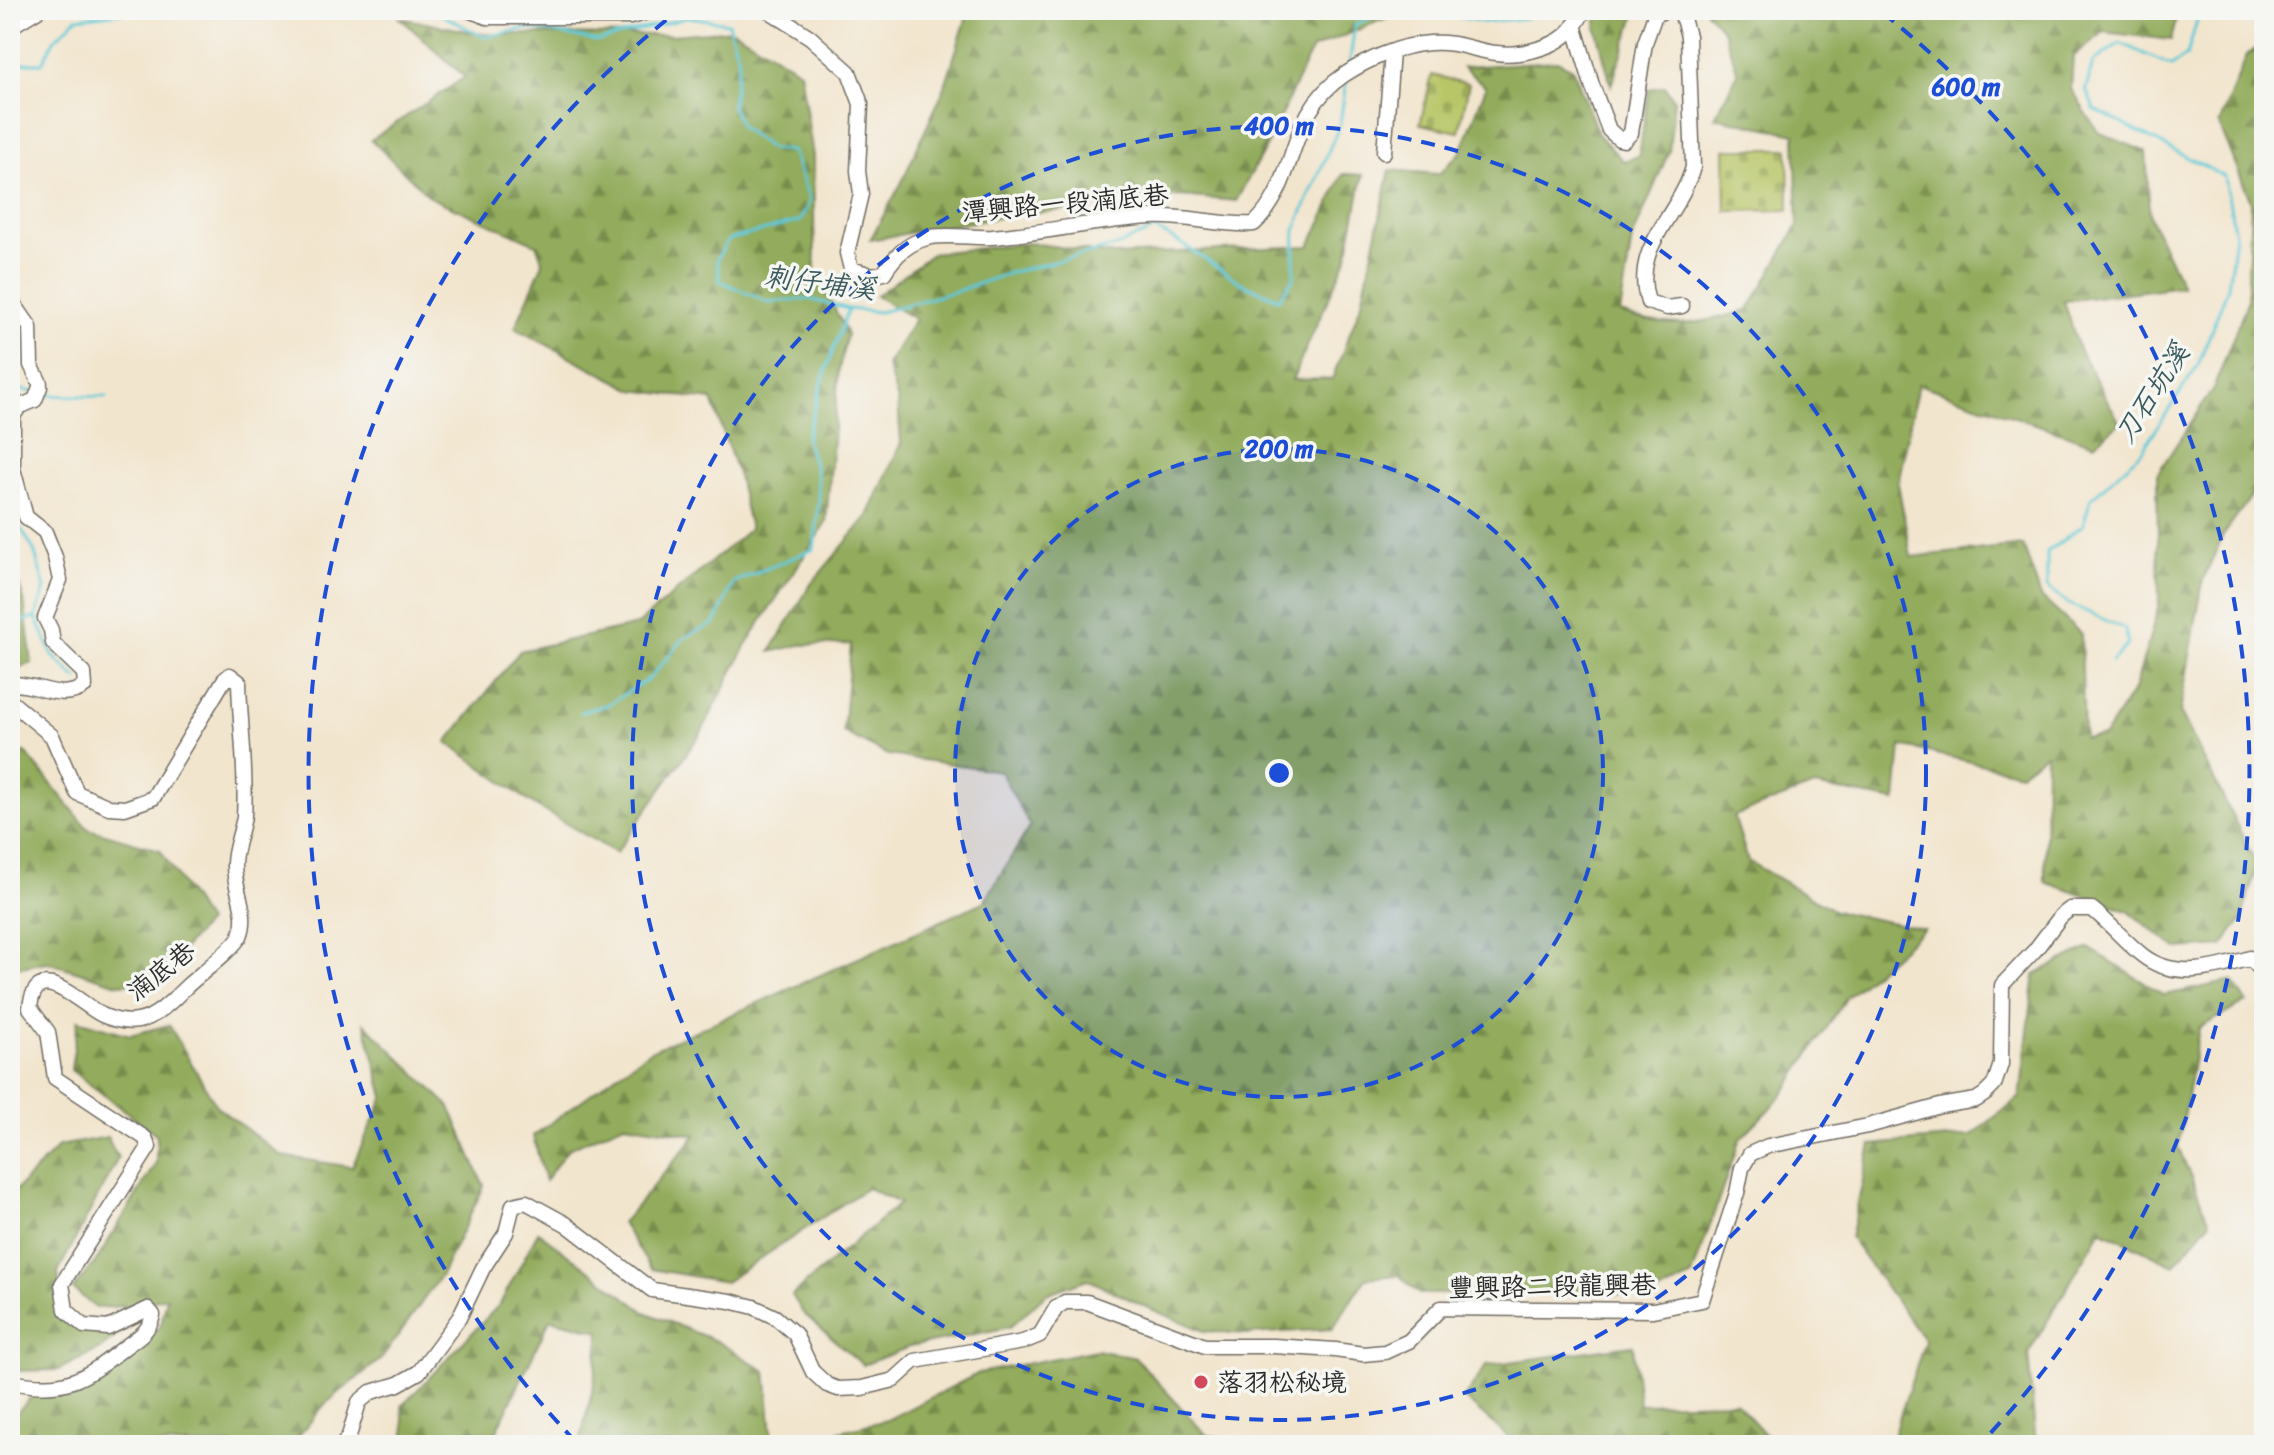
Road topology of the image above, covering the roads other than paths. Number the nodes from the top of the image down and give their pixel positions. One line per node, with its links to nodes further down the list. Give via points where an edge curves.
1 (38, 10): 9 (street)
2 (468, 10): 3 (street, via 487,17 630,17)
3 (654, 10)
4 (768, 10): 10 (street, 潭興路一段湳底巷, via 810,37 849,72 861,104 861,194 847,253 851,269 871,275 884,273 908,246 931,237 991,237 1151,217 1254,224 1270,209 1303,118 1320,95 1342,76)
5 (1584, 10): 8 (street, 潭興路一段湳底巷)
6 (1666, 10): 8 (street, via 1655,15 1645,43 1631,133 1624,140 1609,130)
7 (1672, 10): 13 (street, via 1681,12 1688,36 1693,167 1642,272 1648,302)
8 (1574, 25): 10 (street, 潭興路一段湳底巷, via 1567,35 1529,51 1498,54 1457,43 1426,43)
9 (10, 27)
10 (1392, 53): 11 (street)
11 (1384, 152)
12 (10, 298): 14 (street, via 30,327 38,390 13,416 13,469 26,517 45,532 55,557 60,580 45,618 53,643 84,673 85,686 75,694)
13 (1682, 306)
14 (10, 684)
15 (10, 701): 17 (street, 湳底巷, via 52,736 77,793 125,808 153,798 230,675 239,682 244,783 244,818 234,865 243,921 239,939 150,1017 138,1021 101,1015 47,983 32,994 30,1008 48,1032 55,1078 145,1138 149,1147 62,1284 66,1310 84,1326 108,1328 141,1310 153,1315 148,1329 83,1379 50,1386)
16 (2264, 973): 18 (street, 豐興路二段龍興巷, via 2250,958 2191,970 2165,968 2092,909 2070,909 2002,985 2001,1064 1994,1085 1976,1100 1750,1154 1702,1300 1653,1310 1441,1308 1409,1341 1385,1352 1205,1346 1087,1302 1065,1302 1040,1335 1023,1342 915,1361 894,1380 838,1389 813,1372 795,1334 775,1317 730,1301 652,1290 545,1211 526,1202 513,1205 506,1233 459,1318 419,1372 359,1402)
17 (10, 1382)
18 (343, 1445)

